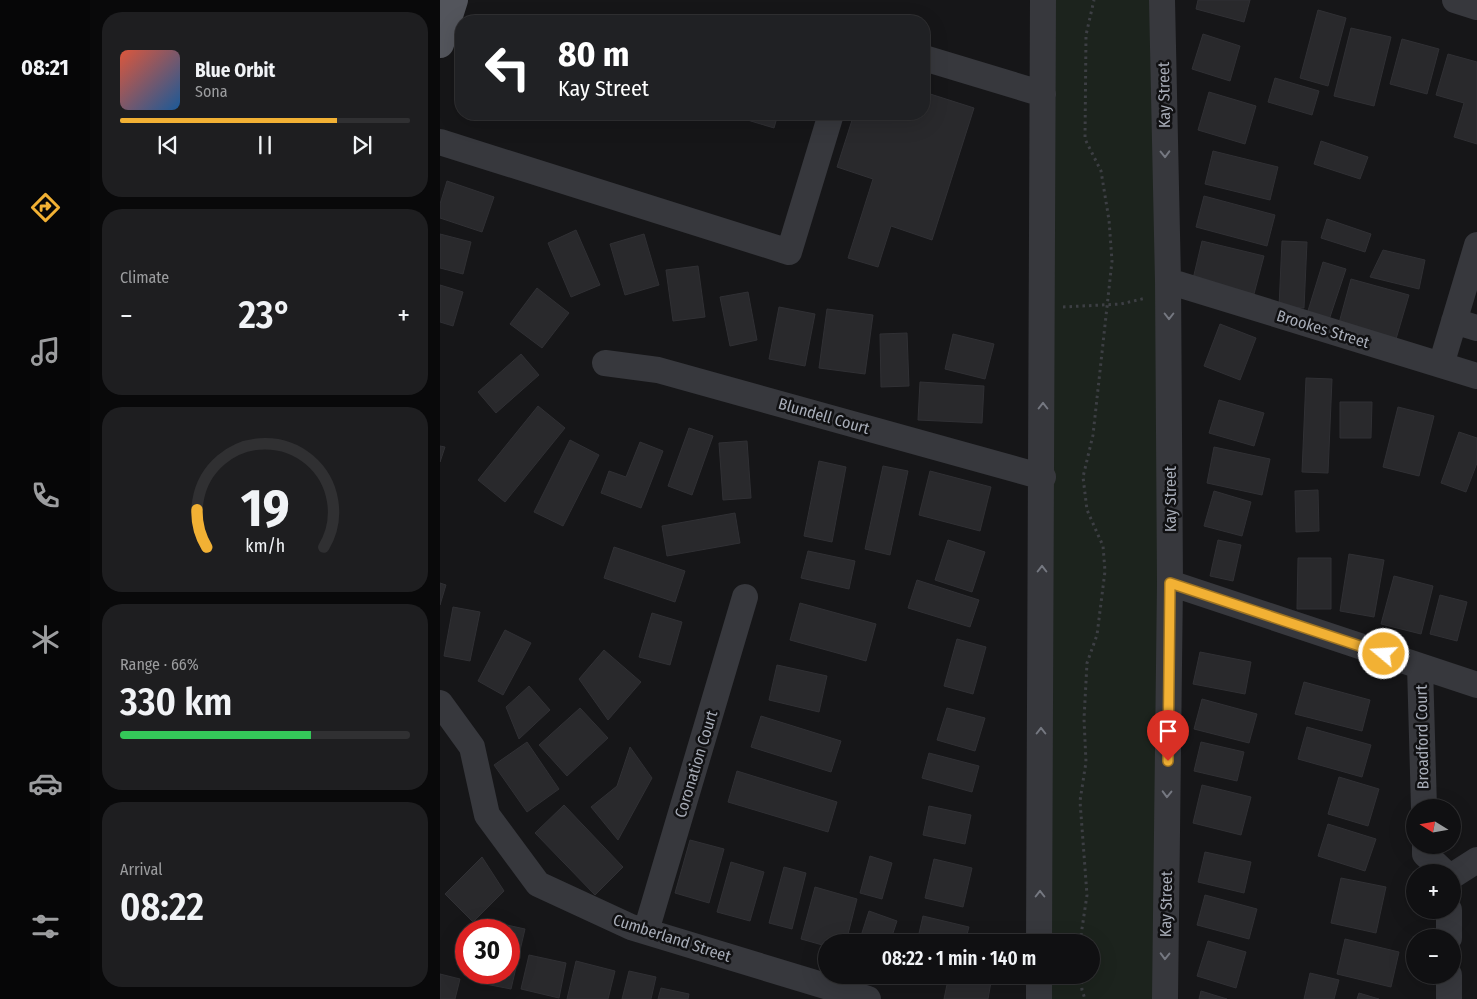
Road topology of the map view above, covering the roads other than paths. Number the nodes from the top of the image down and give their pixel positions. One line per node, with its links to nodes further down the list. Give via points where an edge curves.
1 (454, 0): 6 (main road)
2 (1043, 0): 8 (street)
3 (1162, 0): 12 (street, Kay Street, one-way to 12)
4 (1455, 0): 5 (street)
5 (1477, 7)
6 (440, 44)
7 (930, 60): 8 (street)
8 (1043, 94): 17 (street, one-way to 8)
9 (829, 120): 10 (street, via 789,252)
10 (440, 142)
11 (1477, 244): 13 (street)
12 (1168, 281): 15 (street, Brookes Street); 18 (street, Kay Street, one-way to 18)
13 (1466, 324): 15 (street)
14 (605, 364): 17 (street, Blundell Court, via 658,370)
15 (1441, 365): 16 (street, Brookes Street)
16 (1477, 376)
17 (1042, 477): 29 (street, one-way to 17)
18 (1170, 583): 20 (street, Broadford Court); 34 (street, Kay Street, one-way to 34)
19 (745, 597): 28 (street, Coronation Court)
20 (1420, 666): 21 (street, Broadford Court); 23 (street, Broadford Court)
21 (1477, 685)
22 (440, 703): 28 (street, Cumberland Street, via 472,747 487,816 538,884)
23 (1424, 799)
24 (1425, 854): 26 (street)
25 (1477, 860): 27 (street)
26 (1436, 864)
27 (1461, 870)
28 (646, 931): 32 (street, Cumberland Street)
29 (1039, 934)
30 (1039, 984): 33 (street)
31 (1449, 984): 35 (street)
32 (868, 999)
33 (1039, 999)
34 (1165, 999)
35 (1449, 999)

